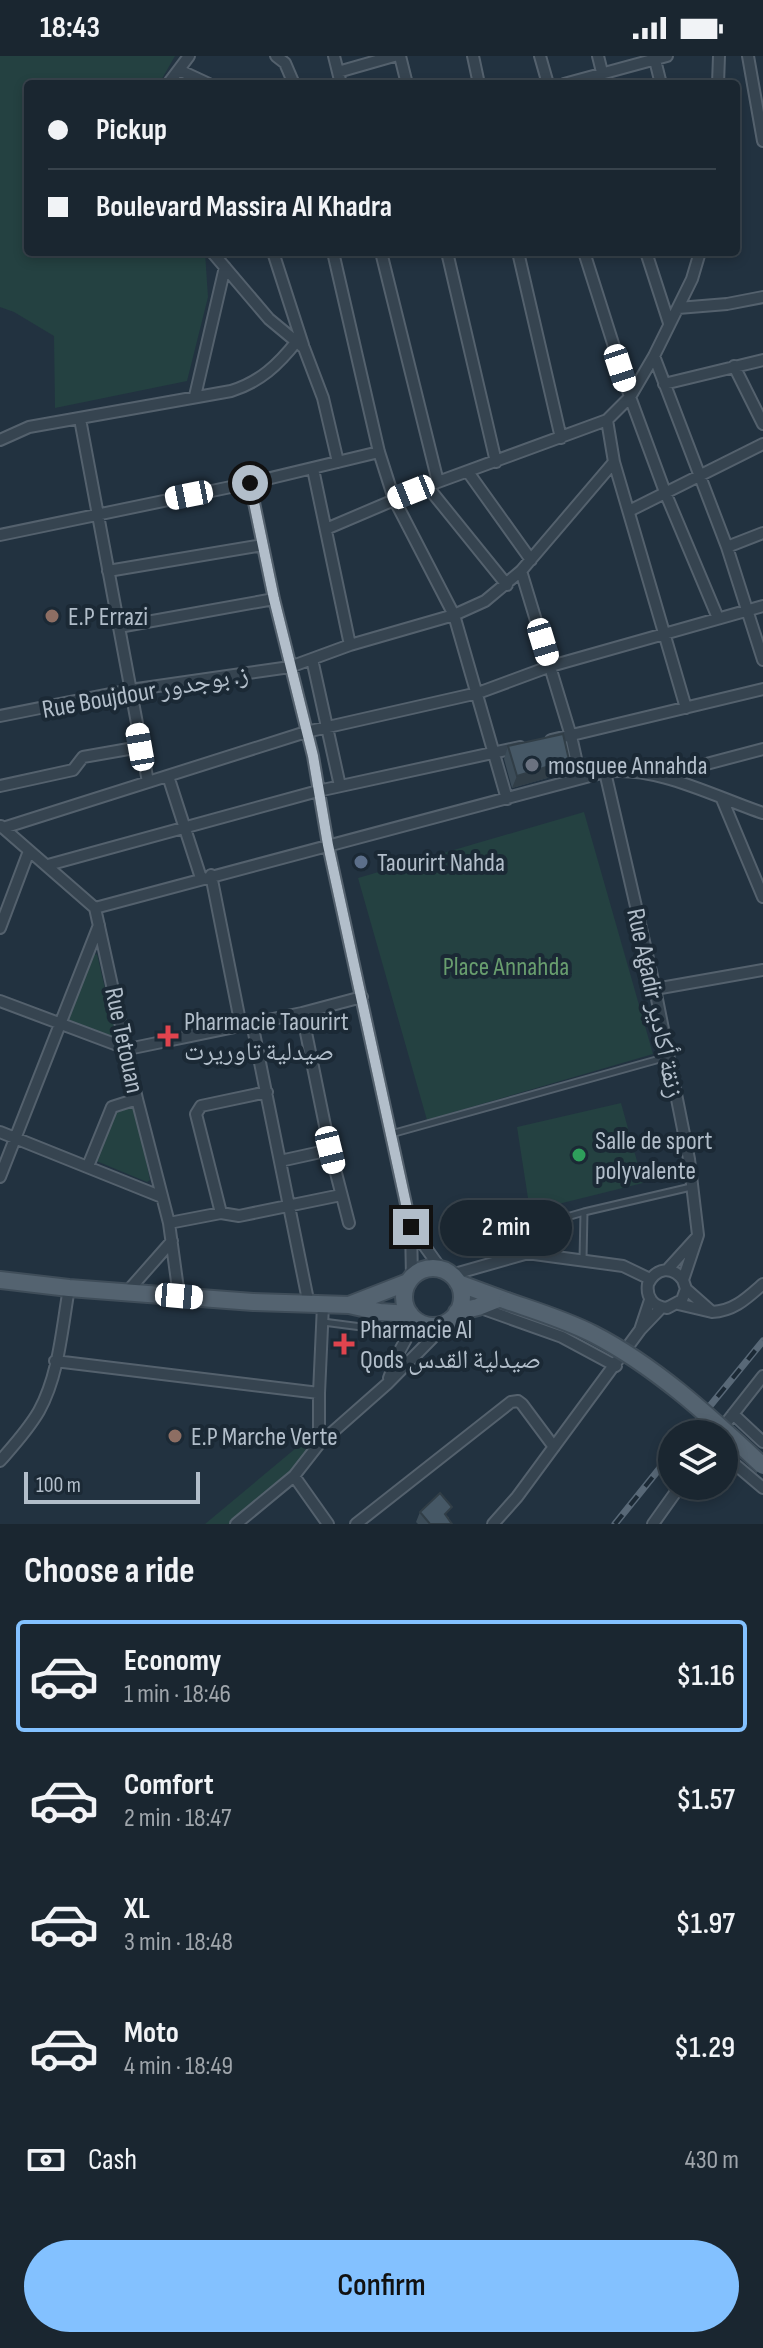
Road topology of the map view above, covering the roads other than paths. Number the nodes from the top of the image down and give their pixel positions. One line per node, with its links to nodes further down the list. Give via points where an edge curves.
1 (189, 56): 12 (street)
2 (276, 56): 17 (street)
3 (334, 56): 13 (street)
4 (394, 56): 13 (street)
5 (400, 56): 19 (street)
6 (473, 56): 20 (street)
7 (540, 56): 21 (street)
8 (598, 56): 14 (street)
9 (748, 56): 24 (street)
10 (659, 57): 14 (street); 22 (street)
11 (722, 57): 23 (street)
12 (179, 70): 15 (street); 16 (street)
13 (338, 72): 18 (street)
14 (604, 79)
15 (171, 80)
16 (200, 80)
17 (292, 80)
18 (340, 80)
19 (406, 80)
20 (478, 80)
21 (547, 80)
22 (661, 80)
23 (719, 80)
24 (763, 141)
25 (215, 256): 34 (street)
26 (274, 256): 38 (street)
27 (334, 256): 51 (street)
28 (384, 256): 59 (street)
29 (448, 256): 53 (street)
30 (519, 256): 48 (street)
31 (585, 256): 44 (street)
32 (647, 256): 37 (street)
33 (699, 256): 36 (street)
34 (225, 267): 38 (street, via 269,319); 43 (street)
35 (763, 297): 36 (street)
36 (678, 308): 37 (street)
37 (669, 323): 39 (street)
38 (300, 345): 43 (street, via 259,379 231,391); 52 (street, via 323,398)
39 (654, 356): 42 (street); 44 (street)
40 (763, 360): 41 (street)
41 (734, 366): 42 (street); 47 (street)
42 (664, 384): 57 (street)
43 (195, 396): 45 (street)
44 (630, 397): 46 (street); 60 (street)
45 (80, 419): 49 (street, via 29,427); 63 (street)
46 (607, 420): 48 (street); 54 (street)
47 (763, 424)
48 (561, 438): 53 (street)
49 (0, 440)
50 (763, 444): 57 (street)
51 (379, 452): 52 (street); 61 (street)
52 (338, 462): 55 (street)
53 (496, 462): 56 (street)
54 (614, 462): 62 (street); 69 (street, Rue Boujdour ز. بوجدور)
55 (313, 469): 58 (street); 64 (street)
56 (468, 472): 59 (street); 69 (street)
57 (698, 475): 60 (street); 68 (street)
58 (250, 483): 63 (street); 67 (street)
59 (432, 484): 61 (street); 72 (street)
60 (665, 492): 62 (street); 77 (street)
61 (394, 499): 64 (street); 76 (street)
62 (629, 511): 79 (street)
63 (98, 513): 66 (street); 70 (street)
64 (326, 529): 80 (street)
65 (763, 533): 68 (street)
66 (0, 535)
67 (263, 545): 70 (street); 73 (street)
68 (727, 547): 75 (street)
69 (531, 560): 71 (street, Rue Boujdour ز. بوجدور)
70 (108, 571): 78 (street)
71 (521, 571): 72 (street, Rue Boujdour ز. بوجدور); 83 (street)
72 (507, 585): 76 (street, Rue Boujdour ز. بوجدور)
73 (274, 599): 78 (street); 84 (street)
74 (763, 606): 75 (street)
75 (748, 611): 77 (street); 82 (street)
76 (454, 615): 80 (street, Rue Boujdour ز. بوجدور); 87 (street)
77 (718, 618): 79 (street)
78 (119, 627): 86 (street)
79 (664, 634): 83 (street); 88 (street)
80 (350, 645): 81 (street, Rue Boujdour ز. بوجدور)
81 (312, 659): 84 (street, Rue Boujdour ز. بوجدور); 90 (street)
82 (763, 660)
83 (551, 666): 87 (street); 92 (street)
84 (290, 667): 86 (street, Rue Boujdour ز. بوجدور); 91 (street)
85 (763, 689): 88 (street)
86 (130, 690): 89 (street, Rue Boujdour ز. بوجدور); 95 (street)
87 (478, 693): 90 (street); 97 (street)
88 (686, 708): 92 (street)
89 (0, 716)
90 (326, 728): 91 (street); 104 (street)
91 (306, 732): 99 (street); 105 (street)
92 (571, 736): 93 (street); 101 (street)
93 (540, 743)
94 (525, 746): 97 (street)
95 (140, 747): 102 (street); 103 (street, via 83,757 73,770)
96 (763, 749): 100 (street)
97 (494, 752): 104 (street); 106 (street)
98 (605, 772): 100 (street); 101 (street); 120 (street, Rue Agadir زنقة أكادير)
99 (168, 776): 102 (street); 110 (street)
100 (661, 776): 107 (street)
101 (580, 777): 106 (street)
102 (148, 782): 109 (street)
103 (0, 786)
104 (340, 786): 105 (street)
105 (318, 791): 110 (street); 111 (street)
106 (507, 799): 111 (street)
107 (722, 799): 108 (street); 115 (street)
108 (763, 813)
109 (2, 827): 112 (street)
110 (183, 827): 113 (street); 114 (street)
111 (328, 845): 114 (street); 121 (street)
112 (29, 851): 113 (street); 118 (street)
113 (48, 865): 116 (street)
114 (206, 877): 116 (street); 125 (street)
115 (763, 897)
116 (95, 908): 117 (street, Rue Tetouan)
117 (99, 925): 124 (street); 126 (street, Rue Tetouan)
118 (0, 928)
119 (763, 970): 120 (street)
120 (655, 989): 127 (street, Rue Agadir زنقة أكادير)
121 (362, 997): 123 (street); 131 (street)
122 (0, 1001): 124 (street)
123 (302, 1013): 125 (street); 133 (street)
124 (61, 1023): 126 (street); 132 (street)
125 (247, 1025): 126 (street); 128 (street)
126 (128, 1049): 129 (street, Rue Tetouan)
127 (668, 1057): 131 (lane); 137 (street, Rue Agadir زنقة أكادير)
128 (267, 1092): 134 (street); 142 (street, via 197,1110)
129 (137, 1099): 135 (street, via 112,1107); 139 (street, Rue Tetouan)
130 (0, 1132): 132 (street)
131 (391, 1134): 145 (street)
132 (15, 1138): 135 (street); 136 (street)
133 (330, 1150): 134 (street); 138 (street)
134 (280, 1161): 140 (street)
135 (88, 1166): 139 (street)
136 (0, 1177)
137 (692, 1186): 141 (lane); 146 (street, Rue Agadir زنقة أكادير)
138 (341, 1195): 140 (street); 144 (street)
139 (162, 1197): 143 (street, Rue Tetouan)
140 (291, 1205): 142 (street, via 239,1216); 166 (street)
141 (584, 1212): 147 (lane); 149 (lane)
142 (221, 1213): 143 (street)
143 (169, 1223): 148 (street, Rue Tetouan)
144 (349, 1223)
145 (411, 1227): 151 (street); 152 (street)
146 (698, 1235): 150 (street); 155 (street)
147 (494, 1238)
148 (172, 1241): 158 (street); 159 (street, Rue Tetouan)
149 (583, 1260): 151 (street, via 525,1254); 153 (street, via 623,1266)
150 (667, 1270): 153 (street); 155 (street)
151 (450, 1276): 152 (main road, via 426,1269); 160 (main road); 168 (main road, via 461,1302)
152 (410, 1279): 163 (main road); 169 (main road, via 404,1302)
153 (650, 1279): 161 (street)
154 (0, 1280): 157 (main road)
155 (684, 1284): 162 (street); 167 (street)
156 (763, 1284): 167 (street, via 737,1305)
157 (69, 1288): 158 (main road); 171 (street)
158 (127, 1292): 159 (main road)
159 (179, 1296): 166 (main road)
160 (502, 1300): 164 (main road); 182 (main road, bridge, via 569,1322 624,1352 680,1392)
161 (650, 1300): 165 (street); 170 (street)
162 (678, 1304): 165 (street); 167 (street)
163 (349, 1305): 166 (main road); 169 (main road)
164 (478, 1307): 168 (main road); 172 (street, via 562,1337)
165 (661, 1308): 170 (street)
166 (318, 1310): 169 (lane); 175 (street)
167 (712, 1312)
168 (454, 1315): 169 (main road, via 434,1326); 174 (street)
169 (412, 1323): 174 (street)
170 (640, 1330): 172 (street)
171 (55, 1361): 175 (street); 181 (street, via 40,1410)
172 (616, 1366): 180 (street)
173 (763, 1376): 176 (street)
174 (387, 1384): 179 (street)
175 (319, 1393): 179 (street)
176 (733, 1414): 177 (street); 178 (street)
177 (728, 1420)
178 (763, 1442)
179 (319, 1444): 184 (street)
180 (554, 1447): 189 (street, via 522,1404 511,1402); 190 (street)
181 (0, 1461)
182 (763, 1466)
183 (738, 1467): 185 (street)
184 (294, 1476): 187 (street); 188 (street)
185 (763, 1488)
186 (670, 1500): 191 (street)
187 (236, 1524)
188 (328, 1524)
189 (356, 1524)
190 (493, 1524)
191 (653, 1524)

